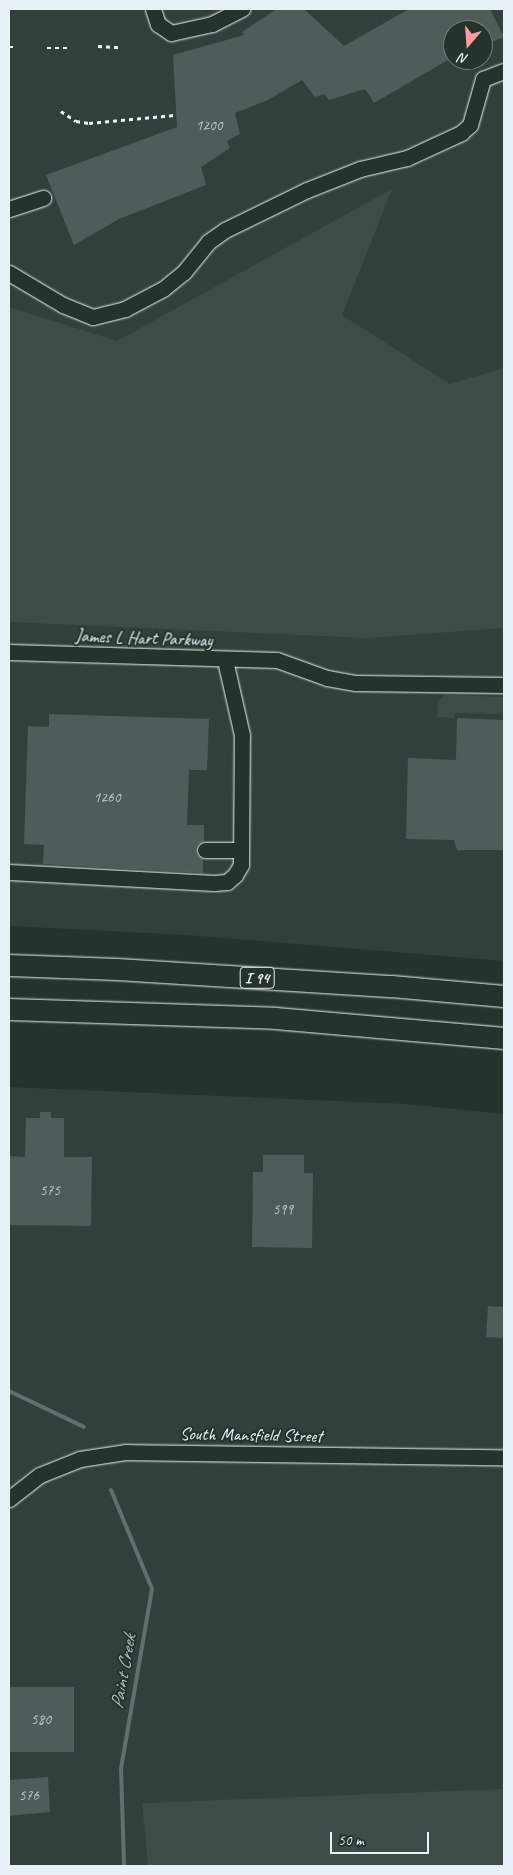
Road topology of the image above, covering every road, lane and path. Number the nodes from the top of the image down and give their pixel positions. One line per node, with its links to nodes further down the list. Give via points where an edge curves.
1 (152, 9): 2 (street, via 158,24 171,33 212,24)
2 (242, 9)
3 (98, 46): 6 (path)
4 (9, 47): 5 (path)
5 (17, 47)
6 (120, 47)
7 (47, 48): 8 (path)
8 (67, 48)
9 (504, 72): 14 (street, via 483,79 470,125 461,134 407,158 360,169 307,190 225,230 208,242 184,272 125,309 93,317 63,305)
10 (61, 111): 11 (path, via 89,123)
11 (175, 115)
12 (43, 198): 13 (street)
13 (9, 209)
14 (9, 273)
15 (9, 652): 16 (street, James L Hart Parkway)
16 (225, 660): 17 (street, James L Hart Parkway, via 277,660 327,678 356,683); 19 (street, via 242,735)
17 (504, 685)
18 (205, 850): 19 (street)
19 (241, 850): 20 (street, via 241,865 227,882)
20 (9, 872)
21 (9, 965): 22 (highway, I 94, via 342,983)
22 (504, 996)
23 (9, 1009): 24 (highway, I 94, via 275,1018)
24 (504, 1038)
25 (504, 1457): 26 (street, South Mansfield Street, via 126,1452 80,1459 40,1475)
26 (9, 1499)

